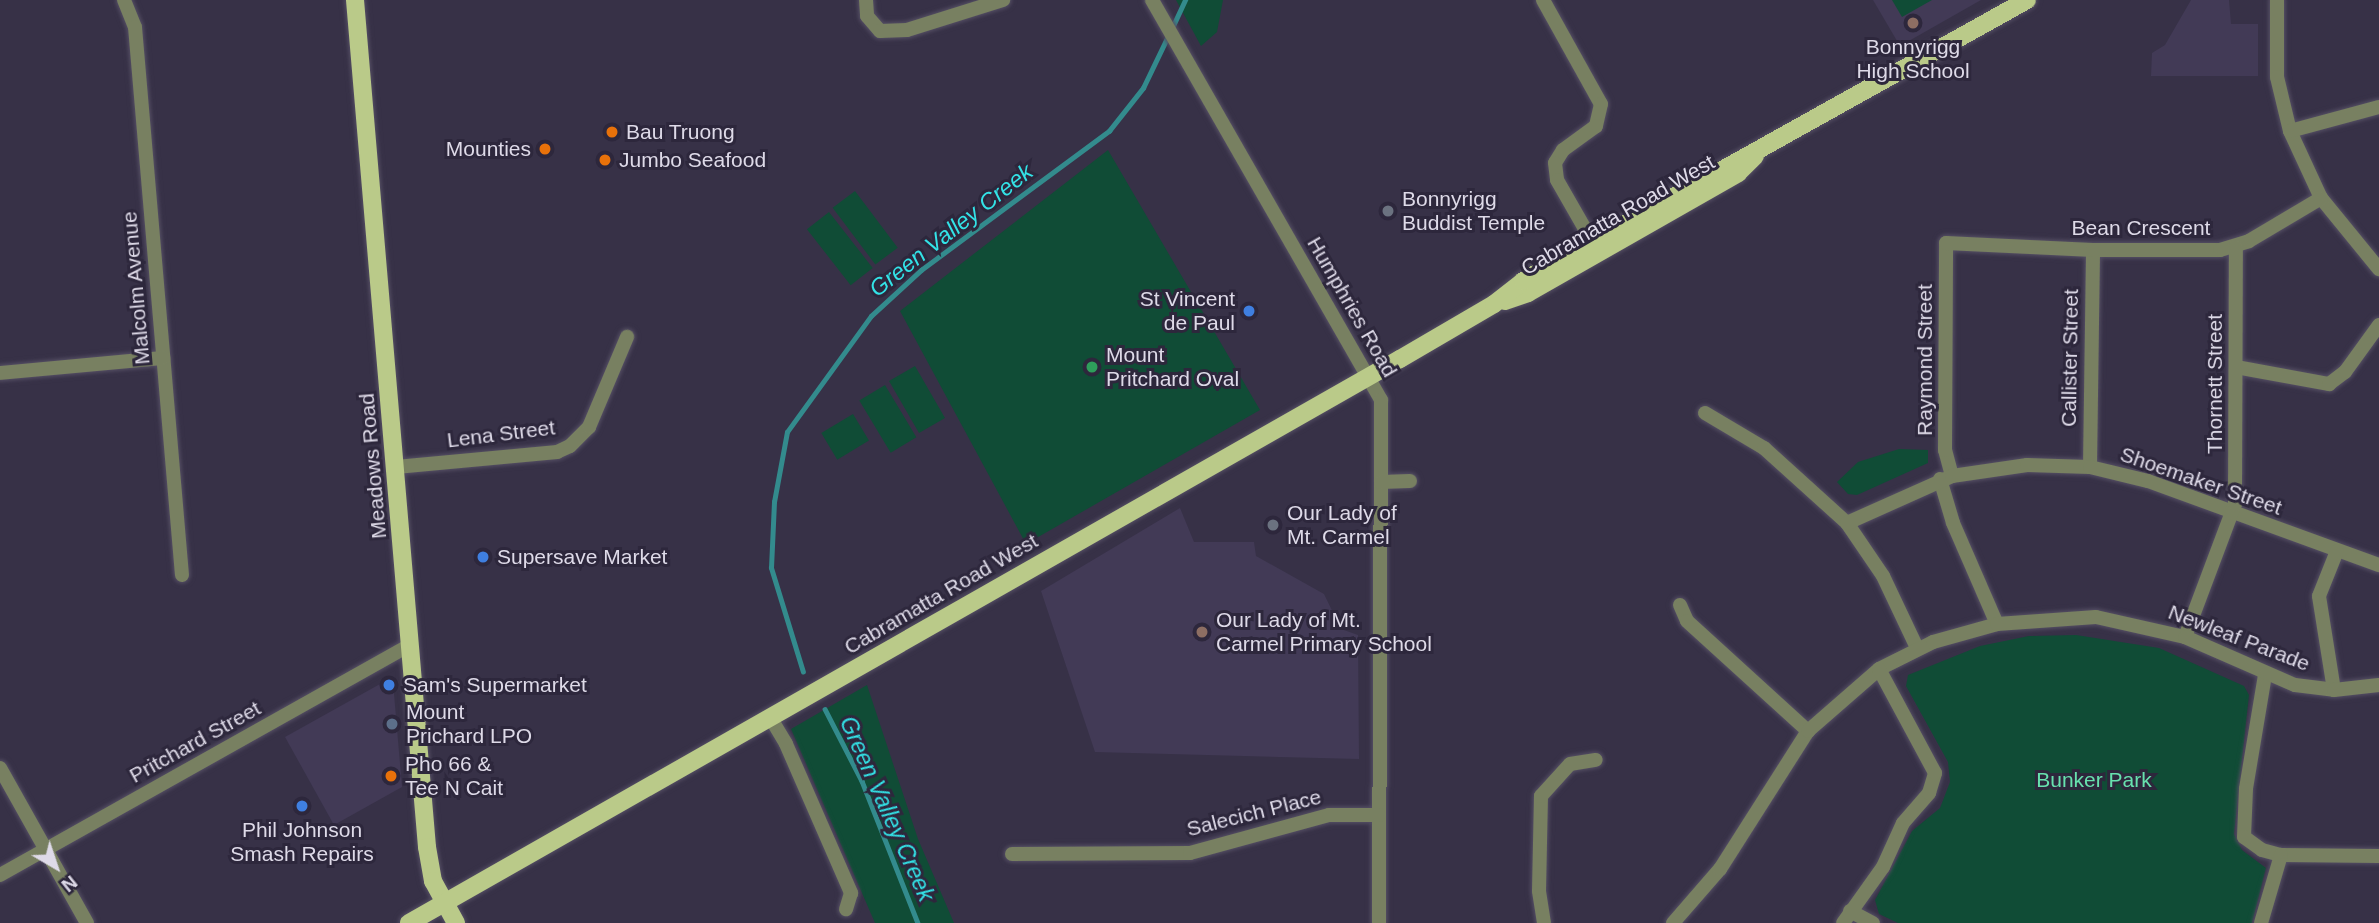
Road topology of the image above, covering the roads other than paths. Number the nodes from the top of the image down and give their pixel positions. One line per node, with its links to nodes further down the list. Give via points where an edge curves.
1 (124, 0): 21 (street, Malcolm Avenue, via 135,27)
2 (355, 0): 26 (main road, Meadows Road)
3 (866, 0): 4 (street, via 867,16 880,31 907,30)
4 (1003, 0)
5 (1543, 0): 13 (street, via 1601,104 1596,126 1563,150 1555,163 1557,180)
6 (2026, 0): 11 (main road, Cabramatta Road West)
7 (2277, 0): 10 (street, via 2277,77)
8 (1155, 6): 24 (street, Humphries Road)
9 (2379, 107): 10 (street)
10 (2290, 131): 12 (street)
11 (1758, 154): 13 (main road, Cabramatta Road West, via 1732,162); 18 (main road, Cabramatta Road West, via 1738,173 1528,293)
12 (2321, 198): 15 (street, Bean Crescent); 17 (street)
13 (1592, 242): 18 (main road, Cabramatta Road West, via 1522,281)
14 (1946, 243): 16 (street, Bean Crescent); 28 (street, Raymond Street)
15 (2236, 247): 16 (street, Bean Crescent); 22 (street, Thornett Street)
16 (2093, 250): 27 (street, Callister Street)
17 (2379, 269)
18 (1494, 304): 24 (main road, Cabramatta Road West)
19 (2379, 325): 22 (street, via 2345,372 2329,384)
20 (627, 337): 26 (street, Lena Street, via 589,427 570,446 557,452)
21 (163, 358): 23 (street); 35 (street, Malcolm Avenue)
22 (2236, 367): 31 (street, Thornett Street)
23 (0, 373)
24 (1367, 376): 30 (street, Humphries Road, via 1381,400); 45 (main road, Cabramatta Road West)
25 (1705, 413): 32 (street, via 1764,448)
26 (396, 467): 39 (main road, Meadows Road)
27 (2090, 467): 28 (street, Shoemaker Street, via 2027,465); 31 (street, Shoemaker Street, via 2148,481)
28 (1946, 477): 32 (street, Shoemaker Street); 37 (street, Raymond Street, via 1953,523)
29 (1410, 481): 30 (street)
30 (1381, 482): 49 (street, Humphries Road)
31 (2232, 512): 33 (street, Shoemaker Street); 38 (street, Thornett Street)
32 (1847, 523): 40 (street, via 1883,576)
33 (2337, 551): 34 (street, Shoemaker Street); 44 (street, via 2319,596)
34 (2379, 565)
35 (182, 575)
36 (1680, 605): 46 (street, via 1687,621)
37 (1997, 624): 38 (street, Newleaf Parade, via 2096,617); 40 (street, Newleaf Parade)
38 (2185, 637): 42 (street, Newleaf Parade)
39 (410, 645): 50 (street, Pritchard Street); 55 (main road, Meadows Road, via 430,867)
40 (1916, 648): 41 (street, Newleaf Parade)
41 (1879, 670): 46 (street, Newleaf Parade); 57 (street, via 1935,773 1929,793 1903,823 1883,867)
42 (2265, 675): 44 (street, Newleaf Parade); 52 (street, via 2242,827 2250,843)
43 (2379, 685): 44 (street, Newleaf Parade)
44 (2334, 690)
45 (770, 718): 55 (main road, Cabramatta Road West); 56 (street, via 786,744 851,893)
46 (1808, 731): 63 (street, Newleaf Parade, via 1720,869)
47 (1595, 760): 62 (street, via 1570,764 1541,796 1539,891)
48 (0, 768): 50 (street)
49 (1379, 815): 51 (street, Salecich Place, via 1329,815 1190,853); 61 (street, Humphries Road)
50 (46, 849): 54 (street, Pritchard Street); 58 (street)
51 (1012, 854)
52 (2281, 855): 53 (street); 65 (street)
53 (2379, 856)
54 (0, 876)
55 (444, 903): 59 (main road, Cabramatta Road West); 60 (main road, Meadows Road)
56 (846, 909)
57 (1846, 917): 64 (street)
58 (87, 923)
59 (410, 923)
60 (456, 923)
61 (1379, 923)
62 (1544, 923)
63 (1673, 923)
64 (1873, 923)
65 (2261, 923)

